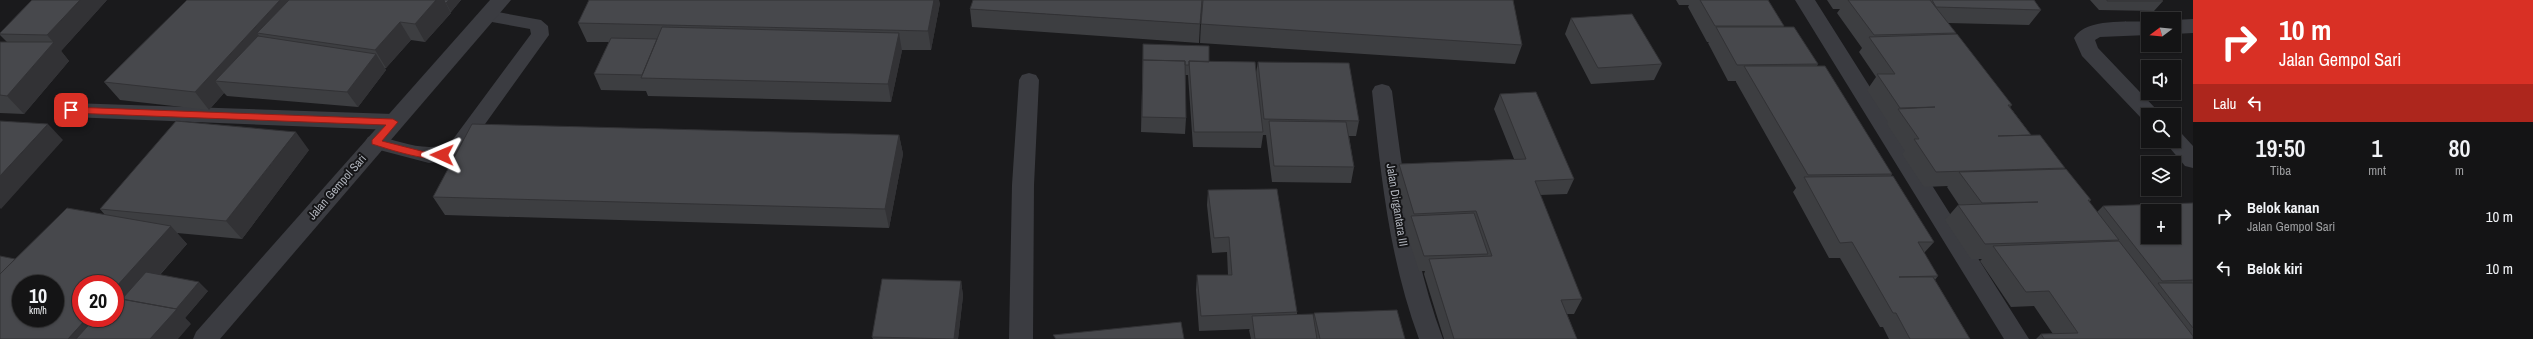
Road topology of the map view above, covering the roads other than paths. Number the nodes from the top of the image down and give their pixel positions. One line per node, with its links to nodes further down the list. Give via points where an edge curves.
1 (1805, 0): 17 (street)
2 (494, 8): 10 (street, Jalan Gempol Sari); 11 (lane, via 539,26 540,35 458,146 442,155 429,156)
3 (2193, 26): 4 (street)
4 (2181, 27)
5 (2141, 28): 8 (street, via 2096,31 2084,38 2089,51)
6 (1029, 80): 15 (street, via 1023,185)
7 (1382, 91): 16 (street, Jalan Dirgantara III, via 1400,237)
8 (2143, 108)
9 (71, 110): 10 (street)
10 (393, 122): 11 (street, Jalan Gempol Sari)
11 (375, 142): 14 (street, Jalan Gempol Sari)
12 (2181, 147): 13 (street)
13 (2193, 160)
14 (205, 339)
15 (1021, 339)
16 (1431, 339)
17 (2018, 339)

